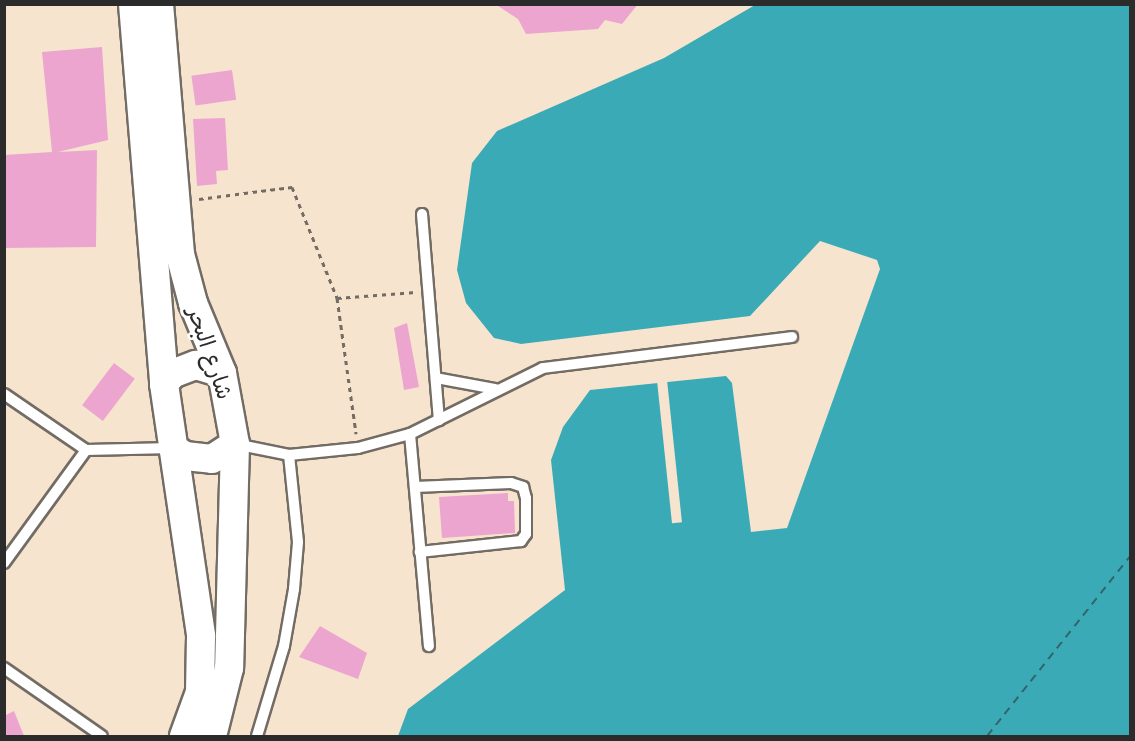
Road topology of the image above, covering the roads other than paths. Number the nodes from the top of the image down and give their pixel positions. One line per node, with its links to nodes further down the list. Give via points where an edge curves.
1 (133, 4): 7 (main road, شارع البحر)
2 (159, 4): 5 (main road, شارع البحر, via 173,202 185,279)
3 (422, 214): 6 (lane)
4 (792, 337): 8 (lane, via 573,362 517,377)
5 (222, 373): 7 (main road, via 196,365); 12 (main road, شارع البحر)
6 (436, 378): 8 (lane); 10 (lane)
7 (165, 384): 13 (main road, شارع البحر)
8 (495, 389): 10 (lane)
9 (4, 394): 14 (lane)
10 (439, 420): 11 (lane)
11 (410, 434): 15 (lane, via 358,448); 16 (lane)
12 (235, 444): 13 (main road, via 212,459 198,459); 15 (lane); 23 (main road, شارع البحر, via 229,668)
13 (173, 448): 14 (lane); 22 (main road, شارع البحر, via 203,666)
14 (86, 450): 18 (lane)
15 (290, 455): 24 (lane, via 298,542 294,589 284,646)
16 (415, 487): 17 (lane); 17 (lane, via 511,483 523,487 526,498 526,534 521,541)
17 (420, 552): 19 (lane)
18 (4, 562)
19 (429, 646)
20 (4, 668): 21 (lane)
21 (102, 736)
22 (184, 736)
23 (212, 736)
24 (256, 736)

